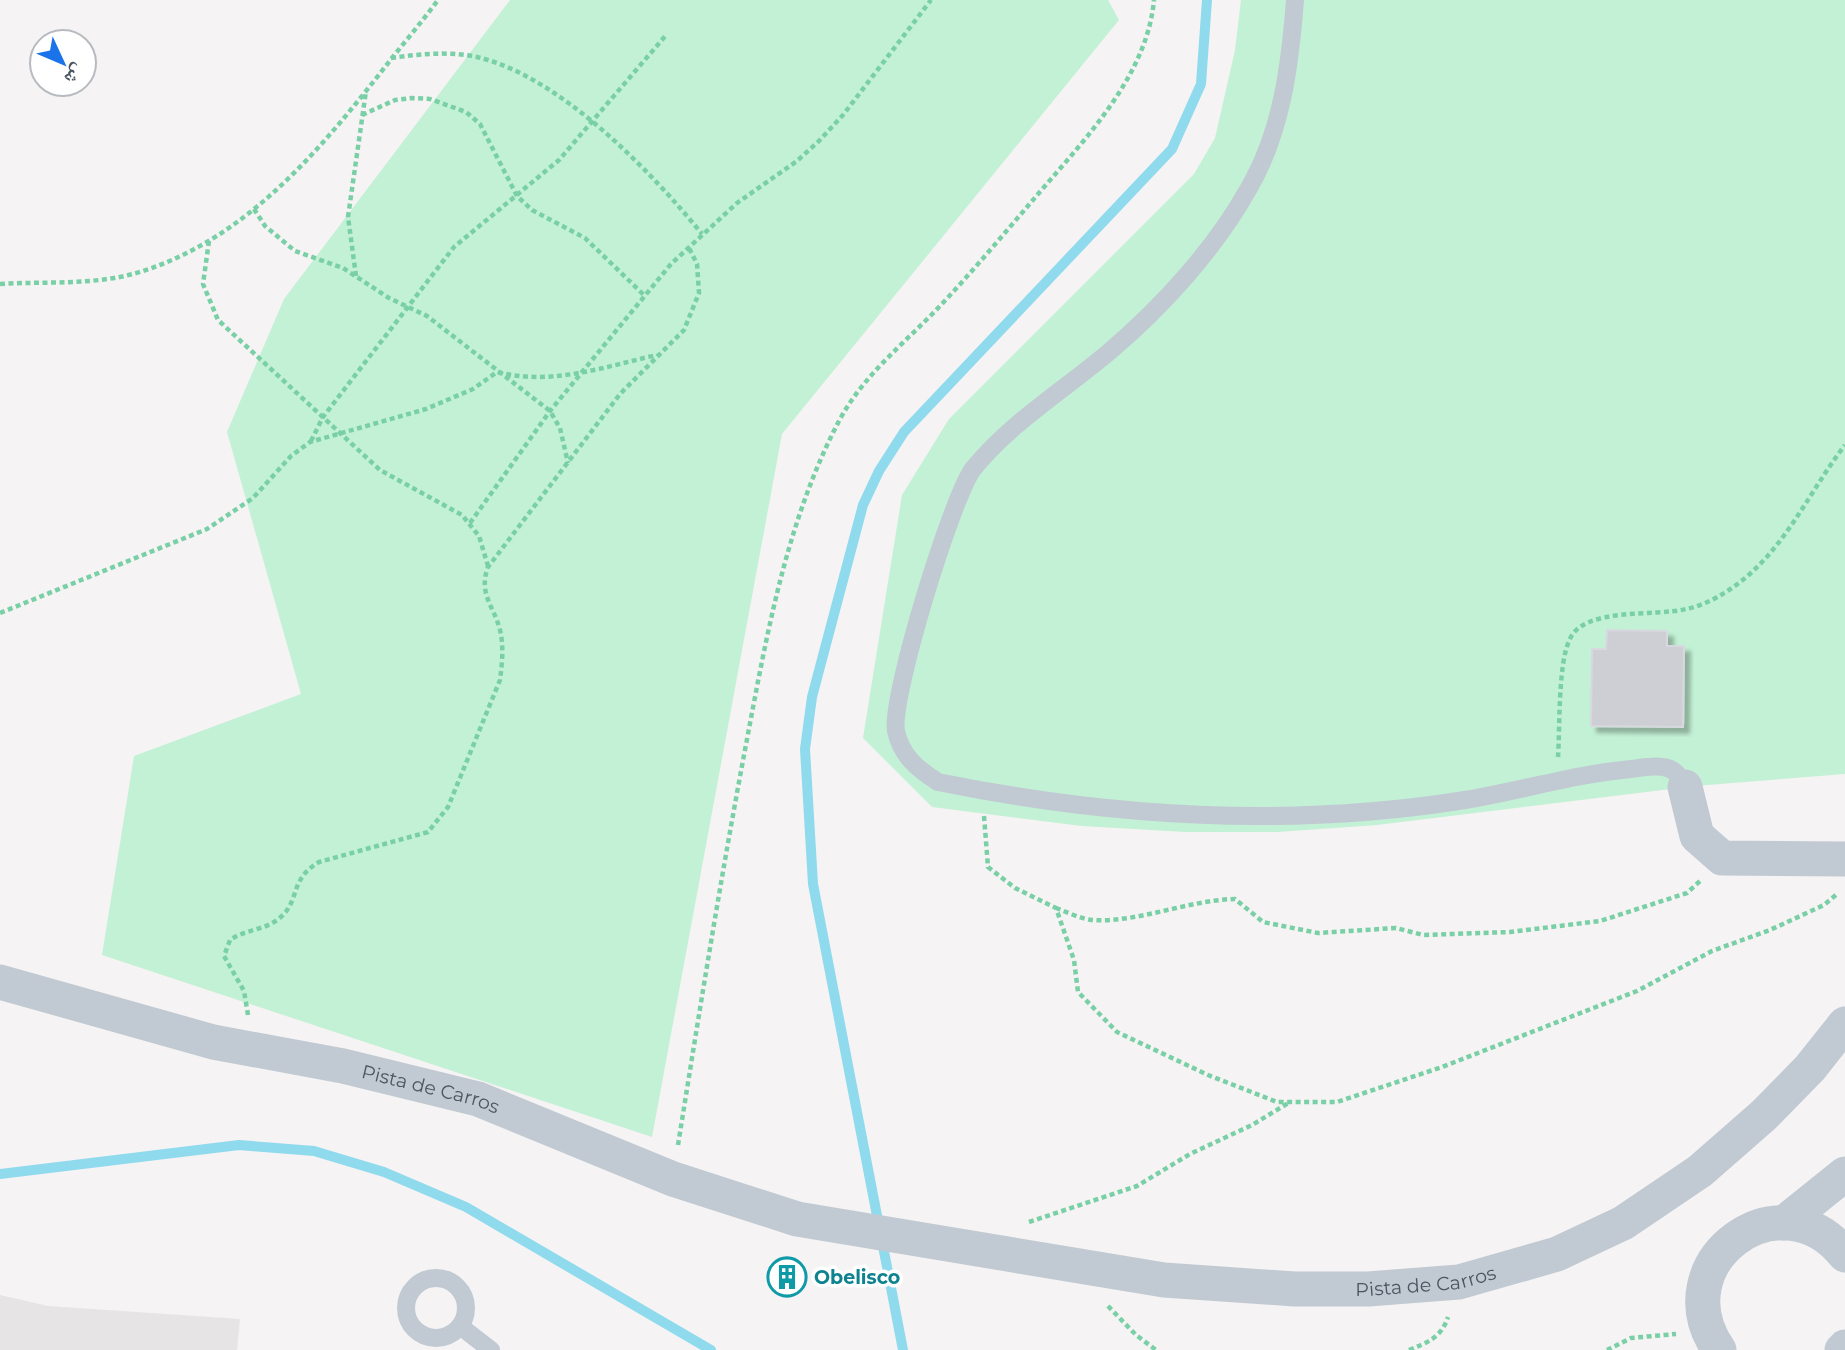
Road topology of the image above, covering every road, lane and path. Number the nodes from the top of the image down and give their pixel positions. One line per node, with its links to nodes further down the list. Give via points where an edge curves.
1 (438, 0): 6 (path)
2 (931, 0): 12 (path, via 819,141)
3 (1154, 0): 43 (path, via 1144,43 1130,73 1093,130 940,306 873,372 852,398 823,455 772,607)
4 (1295, 0): 33 (lane, via 1281,105 1270,145 1249,189 1209,246 1160,303 1110,351 989,450 954,504 902,677 896,730 903,750 918,770 938,782)
5 (667, 34): 9 (path)
6 (391, 58): 7 (path); 9 (path, via 448,53 503,65 529,77)
7 (366, 90): 8 (path); 11 (path, via 318,149)
8 (362, 115): 10 (path, via 395,100 412,98 430,99 466,112 480,124); 15 (path, via 348,217)
9 (590, 123): 10 (path, via 559,160); 12 (path, via 637,160)
10 (517, 197): 17 (path, via 584,237); 18 (path, via 483,219 454,247)
11 (254, 209): 13 (path); 15 (path, via 265,226 295,251)
12 (702, 234): 14 (path)
13 (209, 240): 16 (path, via 142,271 110,278); 23 (path, via 203,285 218,320)
14 (688, 246): 17 (path); 19 (path, via 699,278 696,306 684,330)
15 (356, 276): 18 (path)
16 (0, 284)
17 (645, 296): 21 (path)
18 (410, 308): 20 (path, via 457,337); 23 (path)
19 (659, 354): 21 (path); 27 (path, via 620,394)
20 (497, 372): 21 (path, via 536,379); 22 (path); 24 (path, via 437,405)
21 (581, 372): 22 (path)
22 (550, 411): 27 (path, via 560,428); 28 (path)
23 (323, 417): 24 (path); 25 (path)
24 (340, 432): 25 (path); 28 (path, via 398,483 454,509)
25 (310, 442): 30 (path, via 253,498 207,529)
26 (1845, 445): 31 (path, via 1772,552 1720,596 1687,609 1590,620 1574,631 1566,650)
27 (568, 463): 29 (path)
28 (470, 523): 29 (path)
29 (488, 567): 40 (path, via 485,599 500,629 500,680 448,807 428,832 309,868 277,921 230,940 224,956 244,991 248,1014)
30 (0, 613)
31 (1556, 781): 32 (lane, via 1662,766 1678,774); 33 (lane, via 1416,807 1281,814 1138,813)
32 (1685, 787): 34 (street, via 1697,836)
33 (982, 791): 37 (path, via 988,867 1014,888)
34 (1723, 858): 35 (street); 37 (path, via 1688,893 1654,906 1600,921 1510,932 1423,935 1396,928 1318,933 1263,922 1235,899 1091,920)
35 (1845, 859)
36 (1845, 886): 41 (path, via 1824,905 1560,1022 1337,1102)
37 (1056, 908): 41 (path, via 1074,960 1078,992 1117,1032 1208,1075 1277,1102)
38 (0, 982): 40 (street, Pista de Carros)
39 (1845, 1024): 48 (street, Pista de Carros, via 1765,1115 1700,1171 1623,1223 1557,1254)
40 (232, 1046): 43 (street, Pista de Carros, via 343,1066 478,1099)
41 (1291, 1102): 45 (path, via 1137,1186)
42 (1845, 1174): 44 (street)
43 (673, 1180): 47 (street, Pista de Carros, via 749,1206 852,1229)
44 (1784, 1223): 46 (street, via 1818,1231); 51 (street, via 1743,1233 1712,1263 1702,1305)
45 (1016, 1227)
46 (1845, 1251)
47 (1077, 1267): 48 (street, Pista de Carros, via 1246,1287 1368,1289); 54 (path, via 1124,1323)
48 (1459, 1282): 55 (path, via 1442,1333)
49 (460, 1326): 50 (lane, via 440,1338); 50 (lane, via 466,1316 463,1293 455,1284 433,1278 412,1289 407,1299 406,1311); 53 (lane)
50 (417, 1331): 52 (lane)
51 (1714, 1342): 56 (path, via 1644,1335)
52 (414, 1350)
53 (491, 1350)
54 (1156, 1350)
55 (1409, 1350)
56 (1607, 1350)

